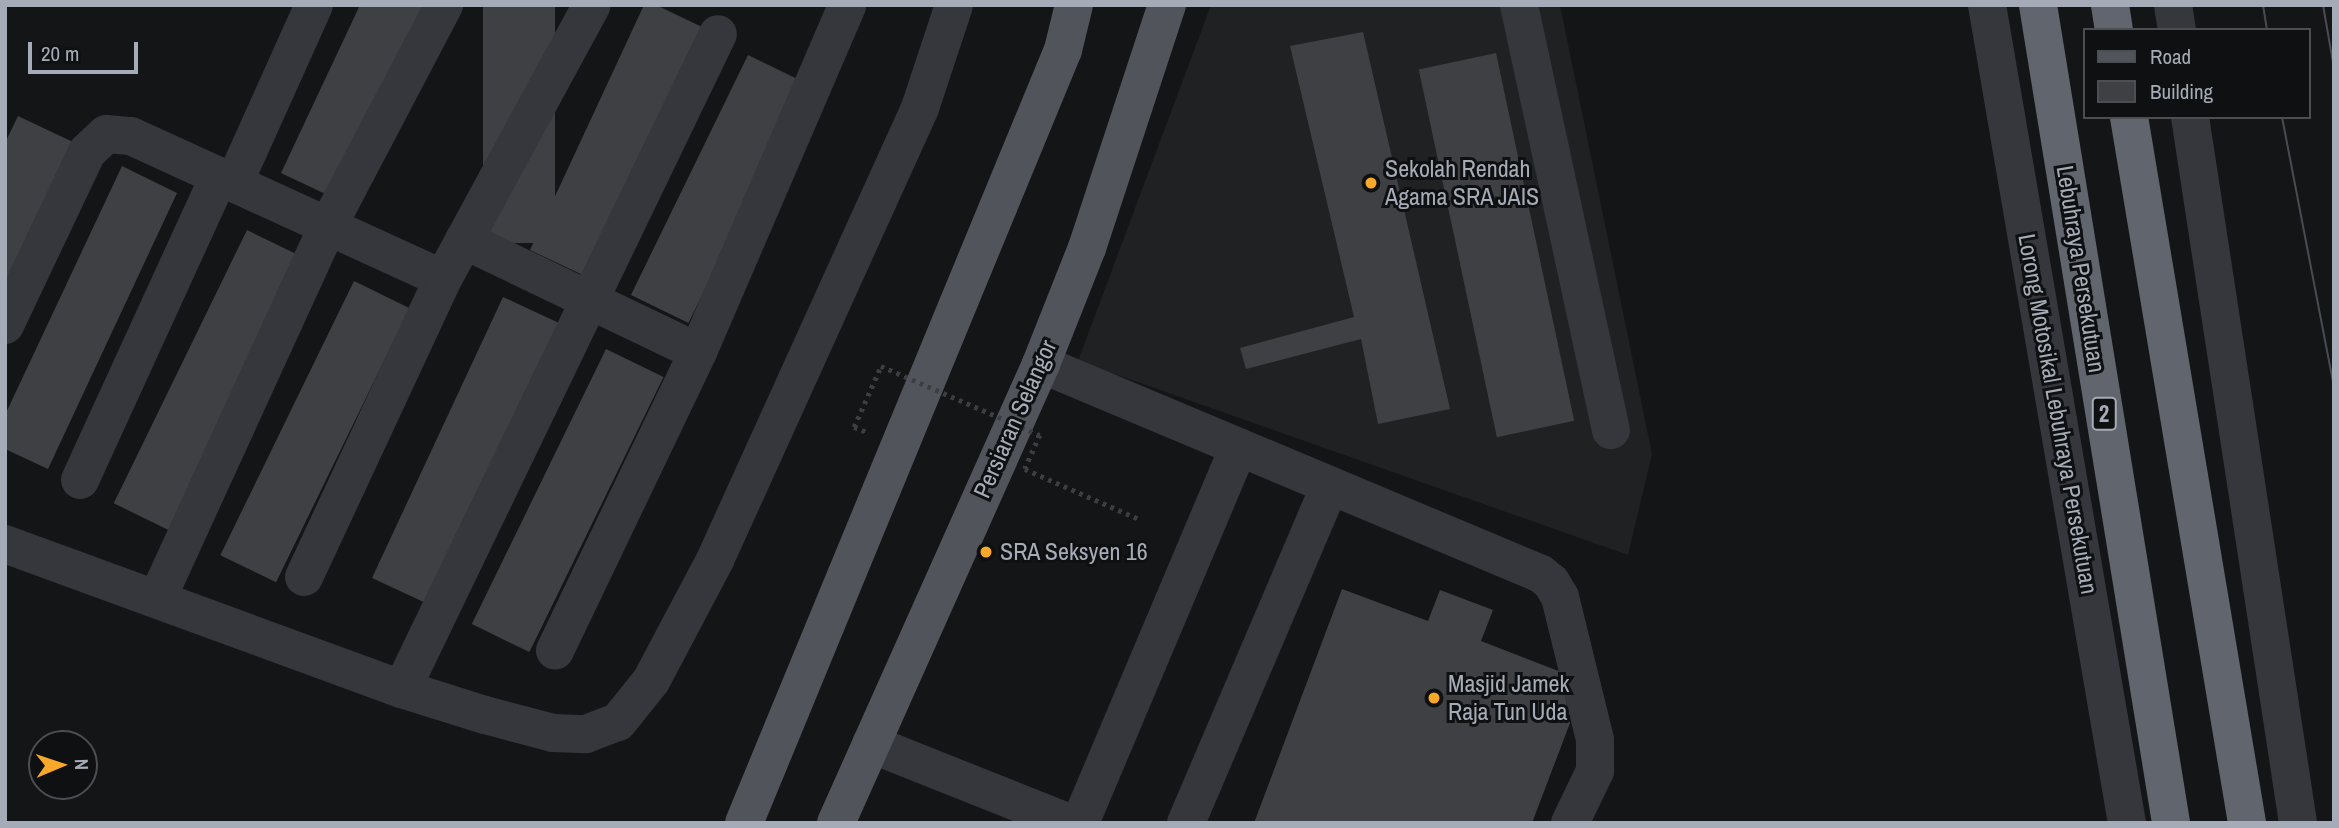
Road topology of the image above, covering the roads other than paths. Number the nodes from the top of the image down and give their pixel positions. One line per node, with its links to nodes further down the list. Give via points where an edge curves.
1 (314, 5): 18 (street)
2 (444, 5): 19 (street)
3 (954, 5): 34 (street, via 914,121 715,560 651,681 618,722 586,734 553,733)
4 (1074, 5): 36 (main road, via 1063,50)
5 (1167, 5): 25 (main road, Persiaran Selangor, via 1087,248)
6 (1520, 5): 26 (street)
7 (1987, 5): 42 (street, Lorong Motosikal Lebuhraya Persekutuan)
8 (2038, 5): 43 (highway, Lebuhraya Persekutuan / 2)
9 (2110, 5): 13 (highway)
10 (2173, 5): 14 (street)
11 (591, 6): 20 (street)
12 (848, 6): 24 (street)
13 (2114, 28)
14 (2177, 28)
15 (718, 34): 22 (street)
16 (2129, 119): 44 (highway)
17 (2190, 119): 45 (street)
18 (226, 180): 19 (street); 23 (street, via 131,136 106,134 87,152); 28 (street)
19 (328, 226): 21 (street); 32 (street)
20 (464, 240): 21 (street); 22 (street)
21 (443, 279): 31 (street)
22 (588, 300): 24 (street); 34 (street)
23 (5, 325)
24 (698, 352): 33 (street)
25 (1041, 364): 27 (street); 35 (main road, Persiaran Selangor)
26 (1611, 430)
27 (1239, 447): 29 (street); 39 (street)
28 (80, 480)
29 (1330, 485): 40 (street); 41 (street, via 1551,582 1560,597 1595,740 1595,771)
30 (5, 544): 32 (street)
31 (304, 577)
32 (158, 599): 34 (street)
33 (555, 651)
34 (402, 689)
35 (871, 744): 37 (main road, Persiaran Selangor); 38 (street)
36 (744, 823)
37 (836, 823)
38 (1070, 823)
39 (1080, 823)
40 (1186, 823)
41 (1570, 823)
42 (2127, 823)
43 (2171, 823)
44 (2247, 823)
45 (2298, 823)

